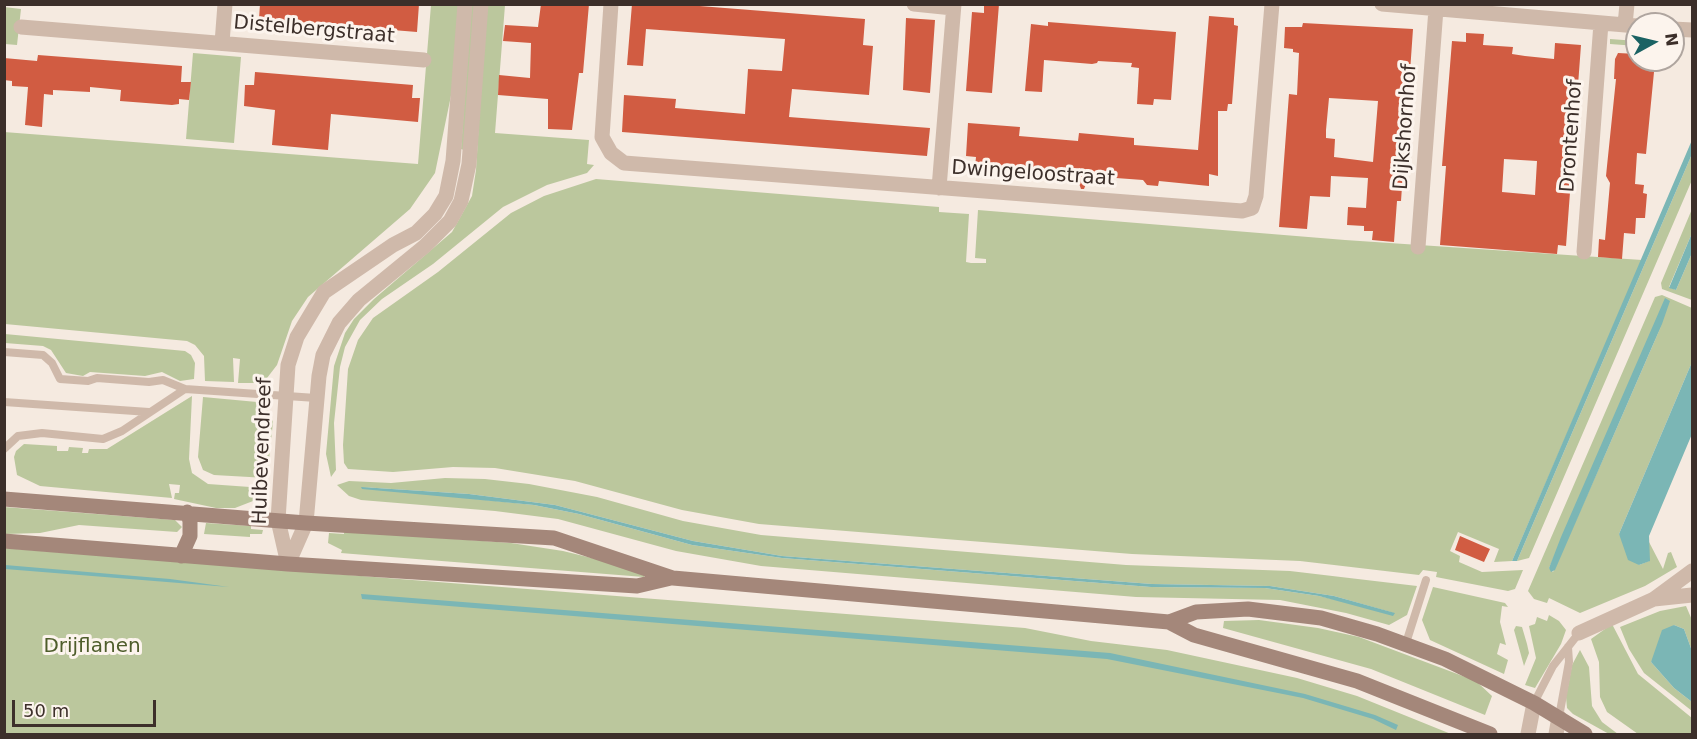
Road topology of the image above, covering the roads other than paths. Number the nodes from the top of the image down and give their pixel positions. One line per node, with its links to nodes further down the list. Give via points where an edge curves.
1 (225, 4): 13 (street)
2 (465, 4): 20 (street, Huibevendreef, via 453,161 446,196 435,214 416,232 324,292 297,337)
3 (481, 4): 21 (street, via 469,164 461,201 450,221 425,246 359,300 339,323 323,355)
4 (611, 4): 15 (street, Dwingeloostraat, via 602,137 611,153 624,163)
5 (914, 4): 8 (street)
6 (1272, 4): 15 (street, Dwingeloostraat, via 1252,208 1242,211)
7 (1382, 4): 9 (street)
8 (954, 6): 15 (street)
9 (1436, 9): 10 (street); 16 (street, Dijkshornhof)
10 (1601, 23): 11 (street); 17 (street, Drontenhof)
11 (1625, 25)
12 (21, 27): 13 (street, Distelbergstraat)
13 (222, 44): 14 (street, Distelbergstraat)
14 (424, 60)
15 (939, 188)
16 (1418, 247)
17 (1584, 252)
18 (4, 352): 19 (lane, via 43,355 60,379 163,380)
19 (185, 389): 20 (lane); 23 (lane)
20 (284, 397): 21 (lane); 29 (street, Huibevendreef)
21 (316, 398): 30 (street)
22 (4, 402): 23 (lane)
23 (150, 412): 24 (lane, via 103,439 42,433)
24 (18, 436): 25 (lane); 26 (lane)
25 (4, 438)
26 (4, 449)
27 (5, 498): 28 (main road)
28 (187, 512): 29 (main road); 32 (main road, via 190,536)
29 (278, 520): 30 (main road); 33 (street, Huibevendreef)
30 (306, 523): 33 (street); 35 (main road, via 554,538)
31 (4, 541): 32 (main road)
32 (181, 556): 33 (main road)
33 (288, 564): 35 (main road, via 637,586)
34 (1692, 571): 38 (street)
35 (673, 578): 39 (main road)
36 (1426, 580): 41 (lane)
37 (1692, 595): 38 (street)
38 (1654, 599): 40 (street)
39 (1169, 621): 41 (main road, via 1197,612 1248,609 1321,618); 45 (main road, via 1194,635 1357,681)
40 (1579, 633): 42 (lane)
41 (1406, 644): 43 (main road)
42 (1568, 647): 43 (lane); 44 (lane)
43 (1534, 703): 44 (main road); 46 (street)
44 (1559, 717): 47 (street); 48 (main road)
45 (1490, 735)
46 (1528, 735)
47 (1556, 735)
48 (1585, 735)

